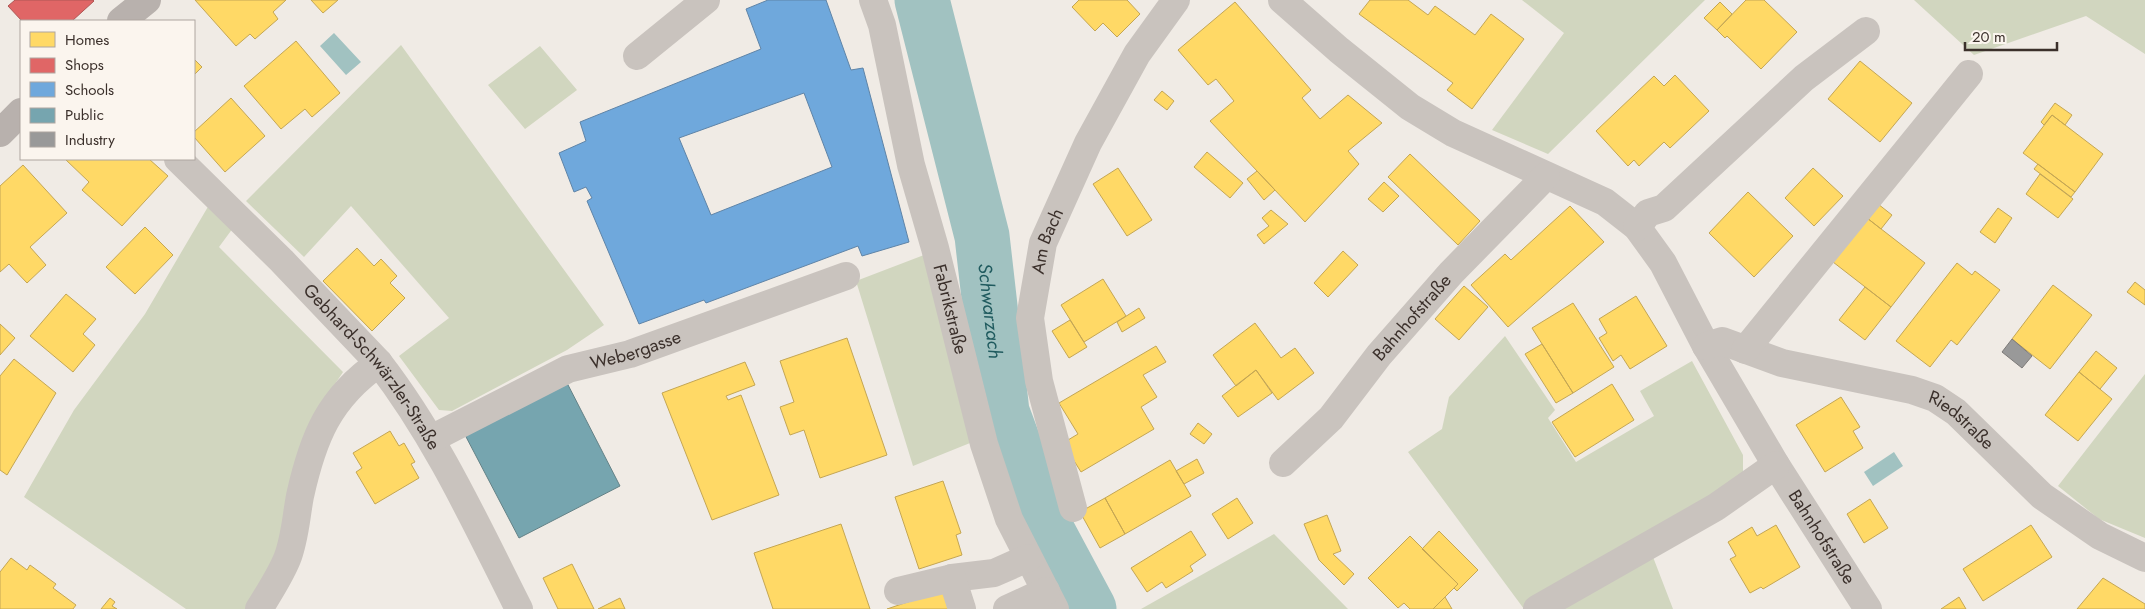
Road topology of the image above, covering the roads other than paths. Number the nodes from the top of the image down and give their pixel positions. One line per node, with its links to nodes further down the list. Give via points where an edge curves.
1 (147, 0): 6 (main road)
2 (706, 0): 8 (street)
3 (873, 0): 23 (street, Fabrikstraße, via 882,24 911,165 984,444 1009,519)
4 (1176, 0): 22 (street, Am Bach, via 1137,54 1088,142 1043,243 1030,318 1038,381)
5 (1282, 0): 13 (street, Bahnhofstraße, via 1410,107 1453,133)
6 (122, 20)
7 (1866, 31): 14 (street, via 1804,78 1664,208 1648,213)
8 (637, 56)
9 (1969, 74): 17 (street)
10 (20, 113): 11 (main road)
11 (0, 132)
12 (179, 160): 18 (street, Gebhard-Schwärzler-Straße)
13 (1546, 176): 14 (street, Bahnhofstraße, via 1605,202); 20 (street, Bahnhofstraße, via 1452,273 1379,355 1331,418)
14 (1637, 227): 16 (street, Bahnhofstraße, via 1663,263)
15 (846, 276): 19 (street, Webergasse, via 630,354 568,368)
16 (1706, 346): 17 (street, Riedstraße, via 1722,341); 21 (street, Bahnhofstraße)
17 (1745, 350): 24 (street, Riedstraße, via 1782,363 1912,390 1935,398 1956,412 2042,496 2100,536)
18 (379, 363): 19 (street, Gebhard-Schwärzler-Straße); 28 (street, via 349,386 325,419 300,496 294,536 286,560)
19 (431, 439): 29 (street, Gebhard-Schwärzler-Straße)
20 (1284, 463)
21 (1776, 465): 32 (street, via 1716,507); 33 (street, Bahnhofstraße)
22 (1073, 508)
23 (1028, 558): 25 (street, via 994,573); 27 (street, Fabrikstraße)
24 (2145, 558)
25 (952, 578): 26 (street); 30 (street)
26 (898, 591)
27 (1051, 600): 31 (street)
28 (259, 609)
29 (519, 609)
30 (962, 609)
31 (1007, 609)
32 (1537, 609)
33 (1868, 609)

